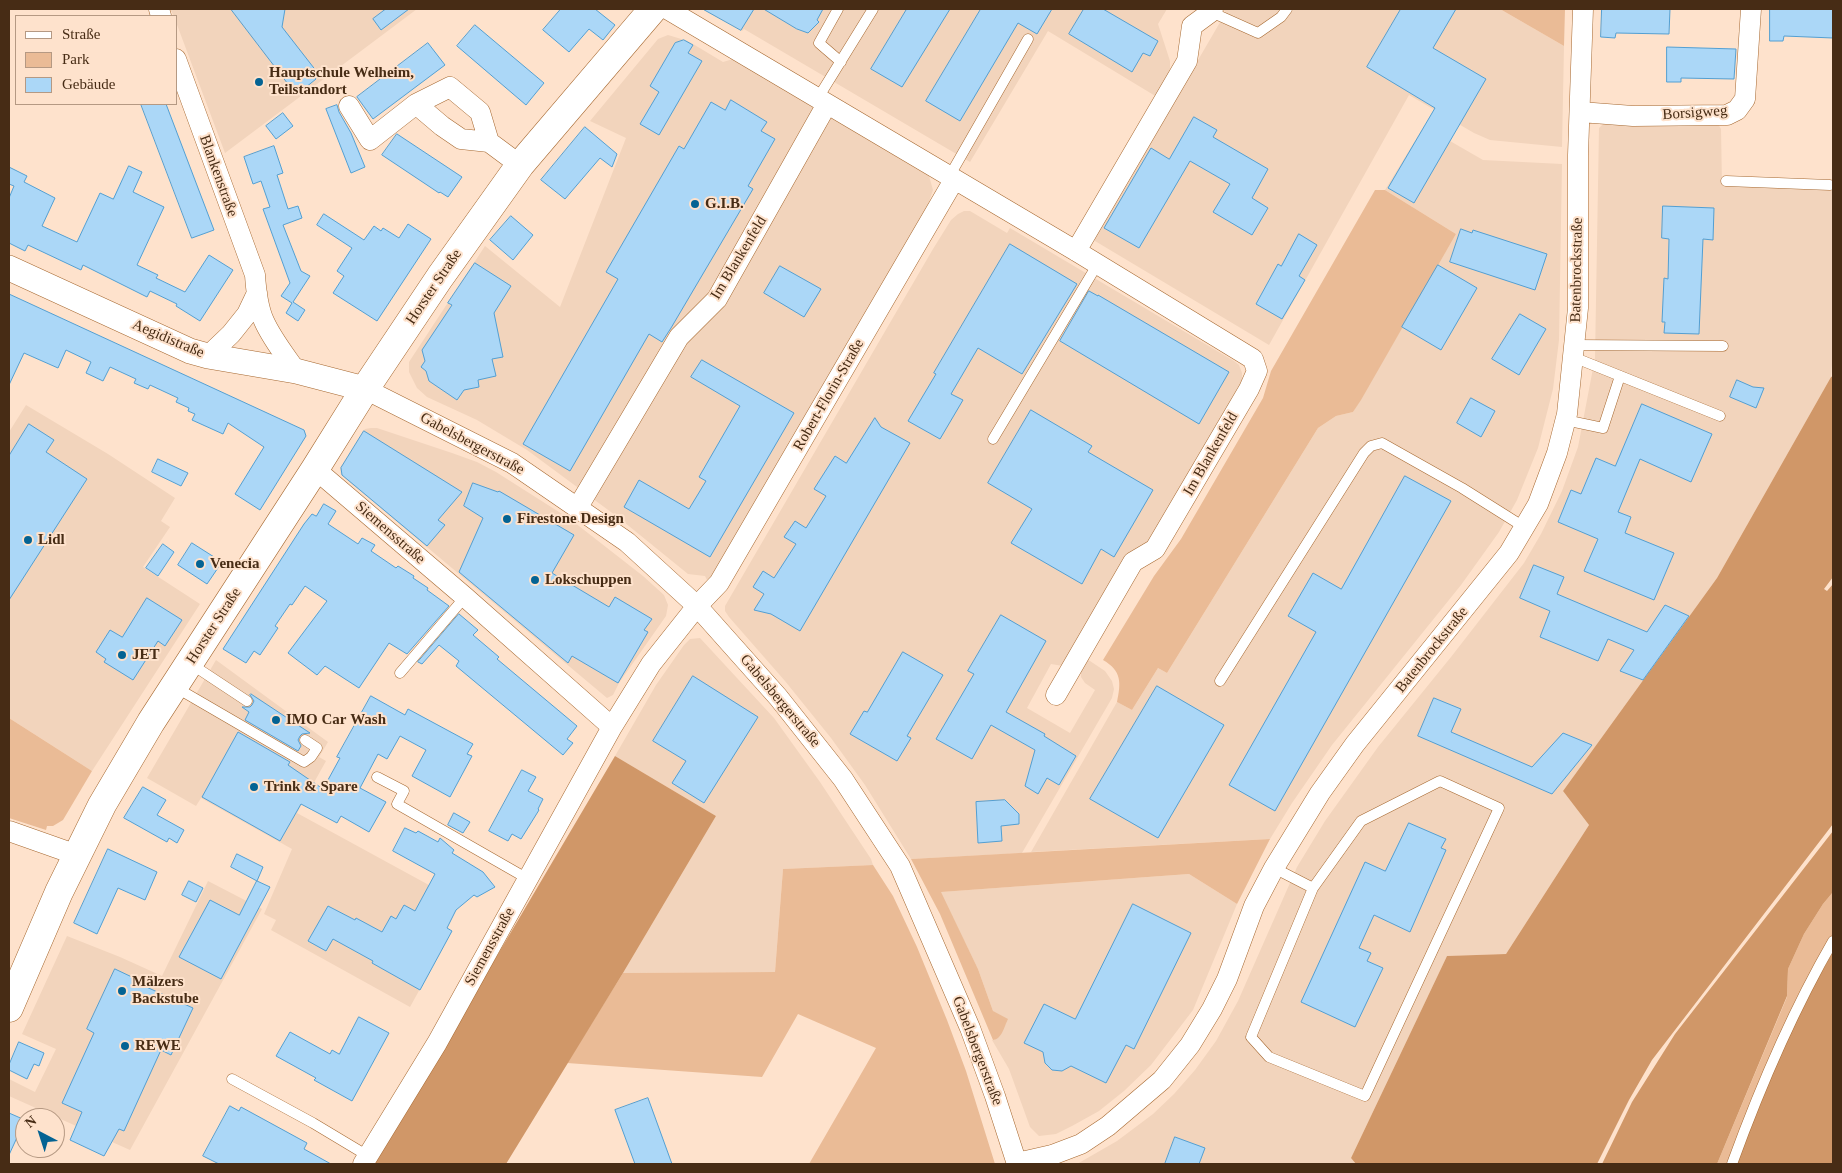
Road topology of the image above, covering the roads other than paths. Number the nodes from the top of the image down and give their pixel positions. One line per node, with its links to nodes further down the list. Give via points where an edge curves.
1 (838, 9): 9 (lane, via 819,43)
2 (873, 9): 9 (lane)
3 (1287, 9): 7 (lane, via 1258,33)
4 (1583, 9): 14 (street, Batenbrockstraße)
5 (1751, 9): 14 (street, Borsigweg, via 1745,99 1737,110 1727,114 1633,116)
6 (654, 10): 11 (street, Im Blankenfeld); 16 (main road, Horster Straße)
7 (1212, 11): 20 (street, via 1192,26 1187,61)
8 (1028, 39): 17 (lane)
9 (841, 62): 11 (lane)
10 (178, 64): 23 (street, Blankenstraße, via 255,275)
11 (822, 101): 17 (street, Im Blankenfeld); 34 (street, Im Blankenfeld, via 717,298 680,336)
12 (416, 104): 13 (street, via 370,140); 15 (street, via 462,139); 15 (street, via 450,87 480,112)
13 (349, 106)
14 (1580, 112): 25 (street, Batenbrockstraße, via 1578,308)
15 (489, 142): 16 (street)
16 (520, 165): 29 (main road, Horster Straße)
17 (951, 179): 20 (street, Im Blankenfeld); 37 (street, Robert-Florin-Straße, via 837,384 719,582)
18 (1726, 181): 19 (lane)
19 (1830, 185)
20 (1076, 251): 21 (street, Im Blankenfeld)
21 (1097, 265): 32 (lane); 42 (street, Im Blankenfeld, via 1238,349 1253,359 1258,371 1156,549 1133,562)
22 (9, 268): 26 (street, Aegidistraße, via 190,351)
23 (257, 293): 26 (street, via 247,314); 27 (street, Blankenstraße, via 263,320)
24 (1723, 346): 25 (lane)
25 (1573, 351): 28 (lane); 31 (street, Batenbrockstraße)
26 (208, 356): 27 (street, Aegidistraße)
27 (296, 371): 29 (street, Aegidistraße)
28 (1620, 376): 30 (lane); 31 (lane, via 1603,428)
29 (365, 389): 33 (main road, Horster Straße); 34 (street, Gabelsbergerstraße, via 512,463)
30 (1720, 416)
31 (1565, 420): 35 (street, Batenbrockstraße, via 1538,504)
32 (993, 439)
33 (315, 469): 36 (street, Siemensstraße); 38 (main road, Horster Straße)
34 (578, 507): 37 (street, Gabelsbergerstraße, via 627,542)
35 (1524, 527): 40 (lane, via 1462,488 1382,443 1376,443 1364,453); 49 (street, Batenbrockstraße, via 1509,553 1355,744 1320,793)
36 (465, 597): 39 (lane); 44 (street, Siemensstraße)
37 (697, 606): 44 (street, Siemensstraße, via 651,664); 56 (street, Gabelsbergerstraße, via 778,697 843,779 900,866 970,1028)
38 (190, 663): 41 (main road, Horster Straße); 43 (lane)
39 (400, 673)
40 (1220, 681)
41 (174, 686): 45 (lane, via 304,762 317,748); 48 (main road, Horster Straße, via 102,806)
42 (1056, 695)
43 (246, 700)
44 (612, 727): 50 (street, Siemensstraße)
45 (305, 740)
46 (377, 777): 50 (lane, via 404,791 397,804)
47 (9, 831): 48 (street)
48 (77, 855): 53 (main road, Horster Straße)
49 (1274, 868): 51 (lane); 56 (street, Batenbrockstraße, via 1254,906 1212,1009 1190,1045 1162,1080 1108,1126 1081,1144)
50 (528, 879): 55 (street, Siemensstraße, via 438,1043)
51 (1313, 888): 51 (lane, via 1251,1037 1269,1057 1366,1096 1499,808 1440,781 1361,821)
52 (1833, 941): 57 (lane, via 1787,1030)
53 (9, 1008)
54 (232, 1079): 55 (lane)
55 (366, 1160)
56 (1017, 1164)
57 (1732, 1164)

